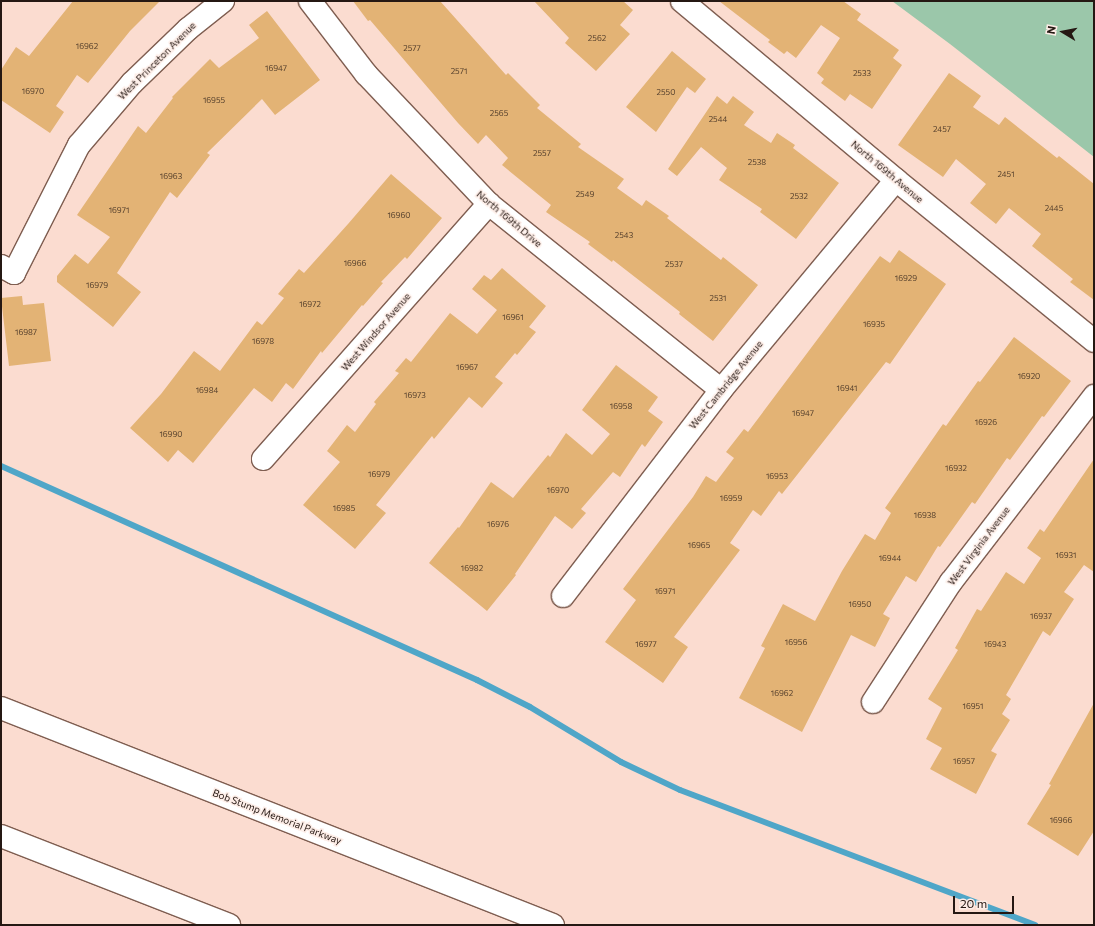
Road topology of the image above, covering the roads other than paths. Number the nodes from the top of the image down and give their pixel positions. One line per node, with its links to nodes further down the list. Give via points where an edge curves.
1 (223, 1): 6 (main road, West Princeton Avenue, via 188,29 132,83 79,144)
2 (310, 1): 5 (main road, North 169th Drive, via 366,74)
3 (682, 1): 4 (main road, North 169th Avenue)
4 (896, 180): 7 (main road, North 169th Avenue); 8 (main road, West Cambridge Avenue)
5 (489, 204): 8 (main road, North 169th Drive); 10 (main road, West Windsor Avenue)
6 (7, 270)
7 (1094, 341)
8 (721, 390): 11 (main road, West Cambridge Avenue)
9 (1094, 396): 12 (main road, West Virginia Avenue, via 951,582)
10 (263, 459)
11 (563, 596)
12 (873, 702)
13 (1, 708): 16 (main road, Bob Stump Memorial Parkway)
14 (1, 836): 15 (main road)
15 (229, 925)
16 (553, 925)

